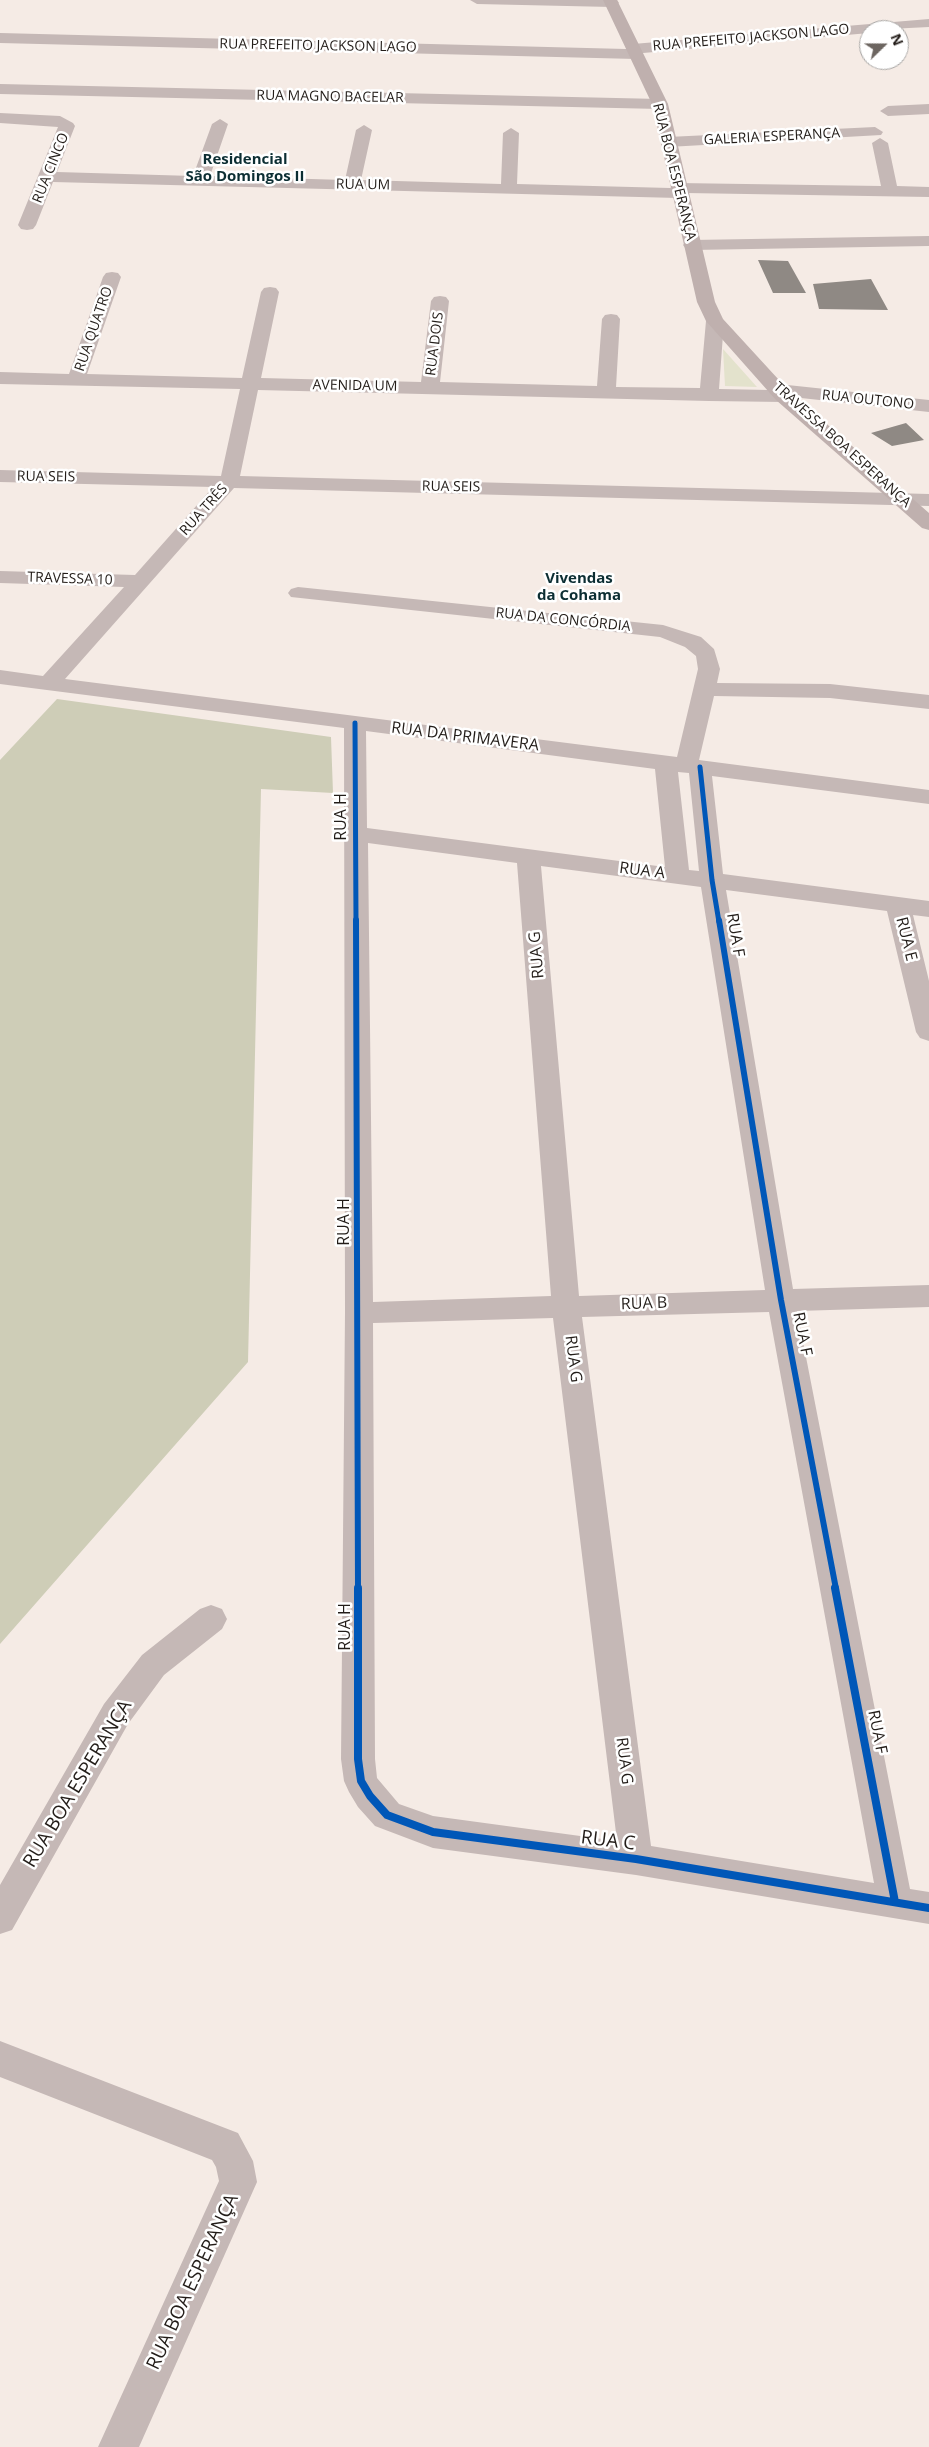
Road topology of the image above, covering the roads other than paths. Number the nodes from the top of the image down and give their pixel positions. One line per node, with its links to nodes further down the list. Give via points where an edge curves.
1 (477, 0): 2 (street)
2 (611, 2): 5 (main road, RUA BOA ESPERANÇA)
3 (929, 23): 5 (street, RUA PREFEITO JACKSON LAGO)
4 (0, 38): 5 (street, RUA PREFEITO JACKSON LAGO)
5 (634, 51): 7 (main road, RUA BOA ESPERANÇA)
6 (0, 89): 7 (street, RUA MAGNO BACELAR)
7 (660, 104): 14 (main road, RUA BOA ESPERANÇA)
8 (929, 109): 9 (street)
9 (888, 111)
10 (0, 118): 15 (street, RUA CINCO, via 60,120 68,126)
11 (220, 124): 16 (street)
12 (364, 130): 17 (street)
13 (511, 133): 18 (street)
14 (668, 142): 19 (main road, RUA BOA ESPERANÇA); 20 (street, GALERIA ESPERANÇA, via 878,138)
15 (48, 177): 16 (street, RUA UM); 22 (street, RUA CINCO)
16 (200, 180): 17 (street, RUA UM)
17 (352, 184): 18 (street, RUA UM)
18 (509, 188): 19 (street, RUA UM)
19 (678, 190): 20 (street, RUA UM); 24 (main road, RUA BOA ESPERANÇA)
20 (890, 192): 21 (street, RUA UM)
21 (929, 192)
22 (27, 225)
23 (929, 242): 24 (street)
24 (692, 245): 29 (main road, RUA BOA ESPERANÇA, via 706,302)
25 (112, 278): 31 (street, RUA QUATRO)
26 (270, 292): 32 (street, RUA TRÊS)
27 (440, 301): 33 (street, RUA DOIS)
28 (611, 319): 34 (street)
29 (715, 321): 35 (main road, TRAVESSA BOA ESPERANÇA); 36 (street)
30 (0, 378): 31 (street, AVENIDA UM)
31 (76, 380): 32 (street, AVENIDA UM)
32 (250, 384): 33 (street, AVENIDA UM); 39 (street, RUA TRÊS)
33 (430, 388): 34 (street, AVENIDA UM)
34 (606, 392): 36 (street, AVENIDA UM)
35 (780, 393): 36 (street, AVENIDA UM); 37 (street, RUA OUTONO); 40 (main road, TRAVESSA BOA ESPERANÇA)
36 (709, 395)
37 (929, 406)
38 (0, 477): 39 (street, RUA SEIS)
39 (229, 482): 40 (street, RUA SEIS); 44 (street, RUA TRÊS)
40 (901, 498): 41 (street, RUA SEIS); 42 (main road, TRAVESSA BOA ESPERANÇA)
41 (929, 500)
42 (929, 524)
43 (0, 578): 44 (street, TRAVESSA 10)
44 (140, 581): 47 (street, RUA TRÊS)
45 (298, 593): 48 (street, RUA DA CONCÓRDIA, via 663,631 693,642 706,654 709,669)
46 (0, 677): 47 (street, RUA DA PRIMAVERA)
47 (48, 684): 50 (street, RUA DA PRIMAVERA)
48 (704, 689): 49 (street, via 830,691); 51 (street, RUA DA CONCÓRDIA)
49 (929, 702)
50 (355, 723): 51 (street, RUA DA PRIMAVERA); 53 (street, RUA H)
51 (684, 765): 52 (street, RUA DA PRIMAVERA); 55 (street); 56 (street, RUA F)
52 (929, 797)
53 (355, 834): 54 (street, RUA A); 63 (street, RUA H)
54 (528, 856): 55 (street, RUA A); 62 (street, RUA G)
55 (678, 876): 56 (street, RUA A)
56 (712, 880): 57 (street, RUA A); 61 (street, RUA F)
57 (898, 905): 58 (street, RUA A); 59 (street, RUA E)
58 (929, 909)
59 (929, 1032)
60 (929, 1296): 61 (street, RUA B)
61 (781, 1300): 62 (street, RUA B); 67 (street, RUA F)
62 (566, 1306): 63 (street, RUA B); 66 (street, RUA G)
63 (359, 1313): 65 (street, RUA H)
64 (211, 1619): 69 (street, RUA BOA ESPERANÇA, via 153,1665 116,1714)
65 (358, 1721): 66 (street, RUA C, via 361,1781 387,1815 433,1832)
66 (636, 1859): 67 (street, RUA C)
67 (896, 1902): 68 (street, RUA C)
68 (929, 1908)
69 (0, 1918)
70 (0, 2058): 71 (street, RUA BOA ESPERANÇA, via 225,2146 234,2161 238,2182)
71 (118, 2447)

